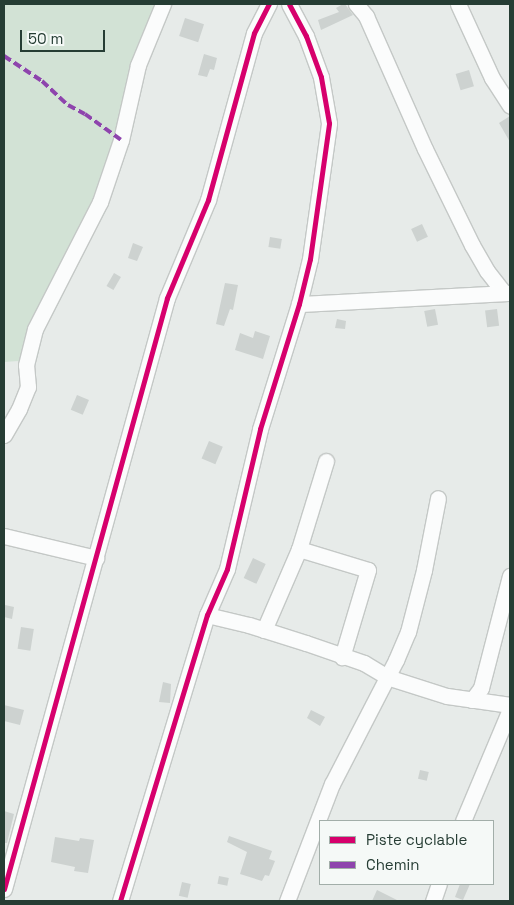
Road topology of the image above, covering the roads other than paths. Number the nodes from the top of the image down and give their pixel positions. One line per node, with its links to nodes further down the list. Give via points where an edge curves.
1 (163, 4): 9 (street, via 138,65 122,140 100,202 35,329 26,365 28,387)
2 (269, 4): 14 (street, via 254,33 208,200 167,298)
3 (289, 4): 8 (street, via 306,36 321,77 329,123 310,259)
4 (356, 4): 7 (street, via 366,16 472,245 487,272)
5 (458, 4): 6 (street, via 492,78)
6 (510, 106)
7 (507, 293): 8 (street)
8 (299, 304): 16 (street, via 260,430 227,569)
9 (4, 435)
10 (326, 461): 13 (street)
11 (438, 498): 19 (street, via 408,632)
12 (4, 536): 14 (street)
13 (299, 549): 17 (street); 18 (street, via 368,570)
14 (96, 558): 25 (street)
15 (510, 576): 20 (street, via 481,688)
16 (207, 616): 17 (street); 26 (street)
17 (264, 630): 18 (street)
18 (342, 657): 19 (street, via 364,663)
19 (387, 676): 20 (street, via 447,696); 27 (street, via 332,784)
20 (472, 700): 21 (street)
21 (510, 705)
22 (510, 709): 23 (street)
23 (462, 820)
24 (439, 885): 28 (street)
25 (4, 889)
26 (120, 901)
27 (287, 901)
28 (433, 901)

